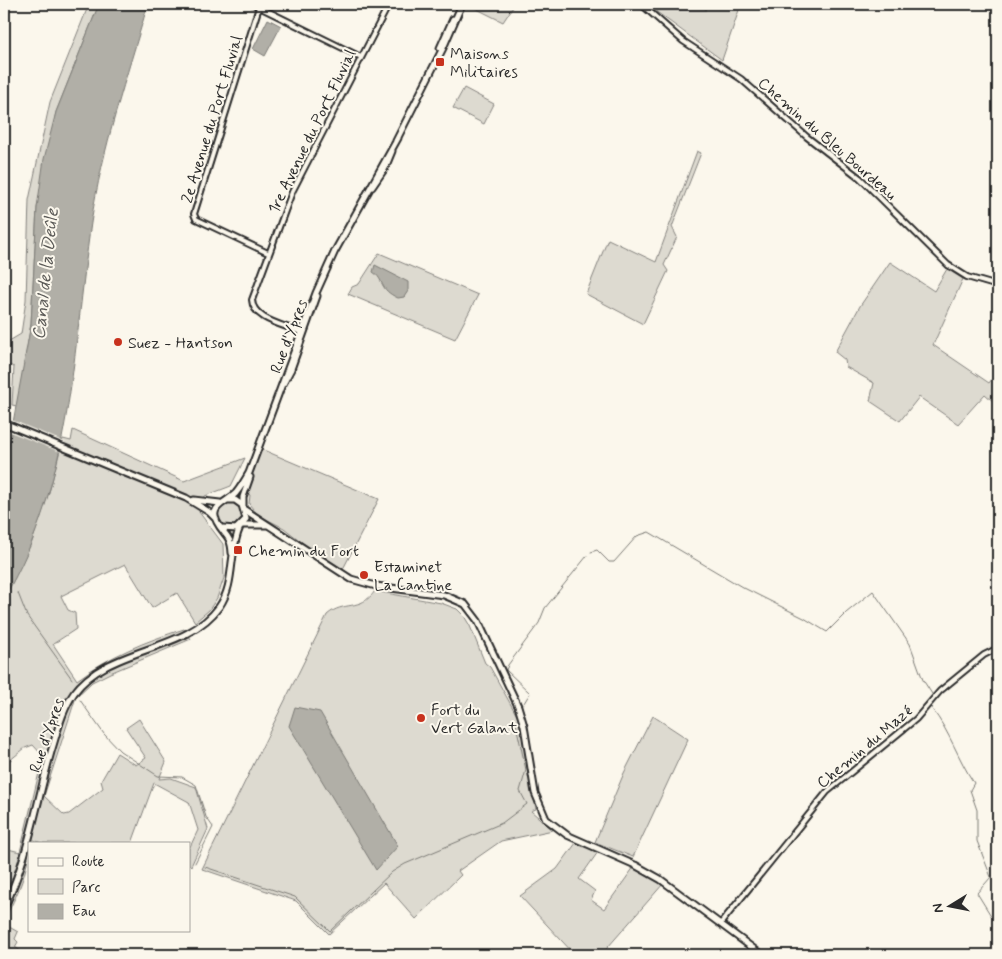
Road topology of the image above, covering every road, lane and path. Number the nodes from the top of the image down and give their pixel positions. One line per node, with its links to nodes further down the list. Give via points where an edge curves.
1 (253, 4): 5 (street)
2 (389, 4): 6 (street, 1re Avenue du Port Fluvial)
3 (641, 4): 9 (street, Chemin du Bleu Bourdeau, via 683,40 741,79 863,181 948,265 964,276)
4 (461, 5): 8 (main road, Rue d'Ypres, via 385,168 364,198)
5 (259, 7): 6 (street); 7 (street, 2e Avenue du Port Fluvial, via 194,214 196,220)
6 (361, 57): 7 (street, 1re Avenue du Port Fluvial, via 292,192)
7 (268, 253): 10 (street, 1re Avenue du Port Fluvial, via 252,300 253,306 259,314)
8 (320, 284): 10 (main road, Rue d'Ypres); 11 (main road, Rue d'Ypres, via 291,369)
9 (998, 286)
10 (300, 332): 11 (main road, Rue d'Ypres)
11 (277, 395): 13 (main road, Rue d'Ypres)
12 (4, 423): 14 (main road)
13 (254, 460): 15 (main road, Rue d'Ypres, via 243,484); 16 (main road, Rue d'Ypres, via 243,497)
14 (186, 498): 15 (main road, via 209,504); 17 (main road)
15 (224, 502): 16 (main road, via 235,500); 17 (main road, via 216,510)
16 (244, 508): 18 (main road, via 246,519); 19 (main road)
17 (216, 519): 20 (main road)
18 (241, 526): 19 (main road, via 255,523); 20 (main road, via 230,531); 21 (main road, Rue d'Ypres)
19 (274, 527): 24 (main road, via 302,549 355,580 444,595 463,602 478,621 521,716 537,801 551,824 567,835 649,872)
20 (222, 528): 21 (main road, Rue d'Ypres, via 230,539)
21 (232, 561): 23 (main road, Rue d'Ypres, via 226,595 206,621 189,632 134,654 98,673 73,695 54,741 26,849)
22 (998, 648): 24 (street, Chemin du Mazé, via 984,655 940,691 916,719 827,792)
23 (4, 908)
24 (721, 923): 25 (main road)
25 (762, 955)

